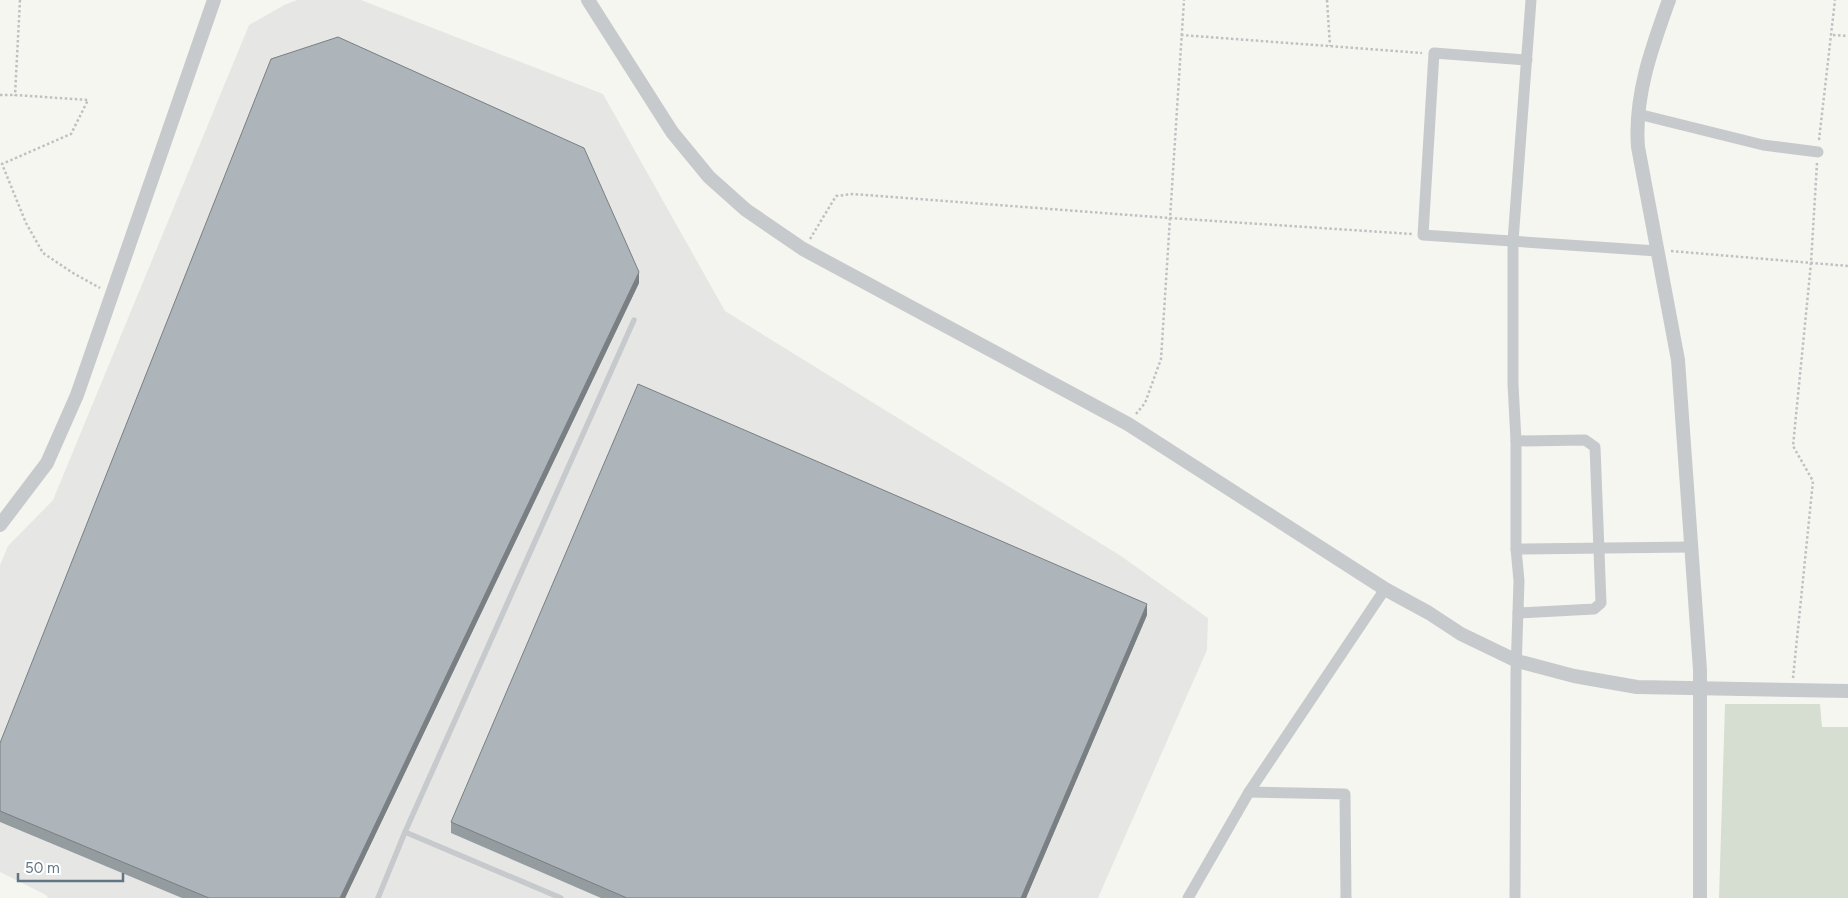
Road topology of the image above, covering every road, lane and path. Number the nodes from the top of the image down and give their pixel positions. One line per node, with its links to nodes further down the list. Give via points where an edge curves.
1 (20, 0): 16 (path)
2 (214, 0): 26 (street)
3 (588, 0): 22 (street, via 672,132 709,177 746,210)
4 (1184, 0): 9 (path)
5 (1327, 0): 12 (path)
6 (1531, 0): 14 (street)
7 (1669, 0): 17 (street, via 1647,66)
8 (1836, 0): 10 (path)
9 (1181, 35): 12 (path); 19 (path)
10 (1833, 35): 11 (path); 18 (path)
11 (1848, 36)
12 (1330, 46): 13 (path)
13 (1434, 54): 14 (street); 20 (street)
14 (1527, 60): 21 (street)
15 (0, 95): 16 (path)
16 (16, 95): 26 (path, via 88,100 71,134 2,164 26,223 43,253)
17 (1638, 114): 18 (street, via 1763,145); 23 (street, via 1638,147)
18 (1818, 152): 24 (path)
19 (1169, 218): 20 (path); 22 (path, via 854,194 836,196); 28 (path, via 1161,359 1145,402)
20 (1423, 235): 21 (street)
21 (1513, 241): 23 (street); 29 (street)
22 (803, 249): 28 (street)
23 (1657, 251): 24 (path); 31 (street, via 1678,360)
24 (1811, 263): 25 (path); 38 (path, via 1793,446 1813,481)
25 (1848, 266)
26 (112, 295): 30 (street, via 77,395 47,463)
27 (634, 320): 41 (lane)
28 (1128, 424): 34 (street)
29 (1516, 441): 32 (street); 33 (street, via 1585,440 1595,447)
30 (0, 525)
31 (1690, 547): 33 (street); 37 (street)
32 (1516, 548): 33 (street); 35 (street)
33 (1599, 548): 35 (street, via 1600,603 1594,610)
34 (1385, 590): 36 (street); 40 (street)
35 (1518, 613): 36 (street)
36 (1517, 661): 37 (street, via 1574,676 1637,686); 46 (street)
37 (1701, 687): 38 (street); 47 (street)
38 (1792, 689): 39 (street)
39 (1848, 691)
40 (1249, 792): 44 (street); 45 (street, via 1345,794)
41 (405, 832): 42 (lane); 43 (lane)
42 (378, 898)
43 (561, 898)
44 (1188, 898)
45 (1346, 898)
46 (1515, 898)
47 (1700, 898)

